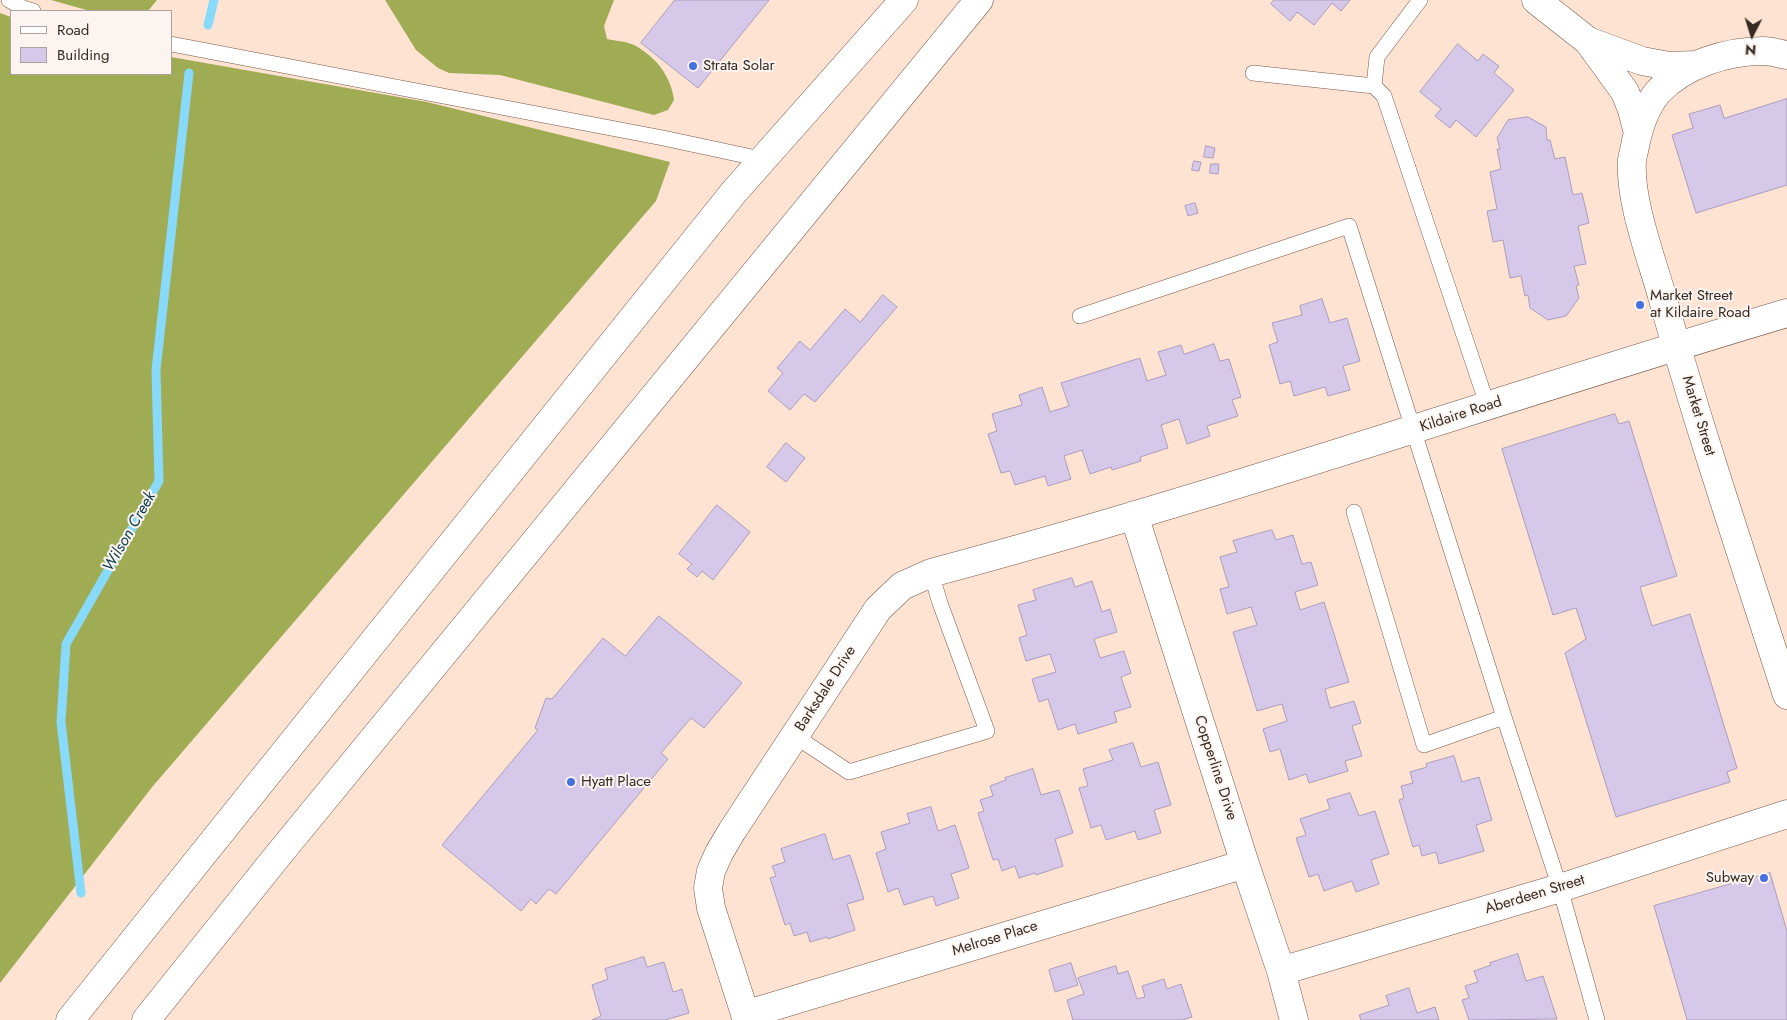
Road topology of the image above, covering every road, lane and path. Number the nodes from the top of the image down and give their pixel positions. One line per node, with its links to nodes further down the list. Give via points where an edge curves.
1 (8, 0): 6 (lane)
2 (904, 0): 14 (main road)
3 (979, 0): 32 (main road)
4 (1420, 0): 12 (lane, via 1377,57)
5 (1536, 0): 7 (main road, Market Street)
6 (30, 10)
7 (1588, 41): 10 (main road, Market Street, via 1642,61 1669,66); 13 (main road, Market Street, via 1625,92)
8 (172, 44): 14 (lane)
9 (1787, 55): 10 (main road, Market Street, via 1766,51 1742,53)
10 (1698, 65): 13 (main road, Market Street, via 1674,78 1657,93 1644,114)
11 (1252, 73): 12 (lane)
12 (1374, 86): 18 (lane, via 1384,96)
13 (1638, 133): 17 (main road, Market Street, via 1632,160 1634,190)
14 (761, 159): 31 (main road)
15 (1787, 313): 17 (main road, Kildaire Road)
16 (1080, 316): 19 (lane, via 1349,226)
17 (1677, 347): 18 (main road, Kildaire Road); 23 (main road, Market Street)
18 (1488, 407): 19 (main road, Kildaire Road)
19 (1414, 430): 21 (main road, Kildaire Road); 24 (lane)
20 (1354, 512): 24 (lane, via 1424,745)
21 (1134, 515): 22 (main road, Barksdale Drive); 27 (main road, Copperline Drive)
22 (931, 573): 25 (main road, Barksdale Drive, via 902,586 878,609); 25 (lane, via 987,731 849,772)
23 (1787, 695)
24 (1504, 717): 28 (lane)
25 (795, 736): 30 (main road, Barksdale Drive, via 719,853 708,888 711,908)
26 (1787, 814): 28 (main road, Aberdeen Street)
27 (1245, 864): 29 (main road, Copperline Drive); 30 (main road, Melrose Place)
28 (1560, 888): 29 (main road, Aberdeen Street); 34 (lane)
29 (1281, 970): 33 (main road, Copperline Drive)
30 (746, 1018)
31 (70, 1020)
32 (146, 1020)
33 (1294, 1020)
34 (1597, 1020)

